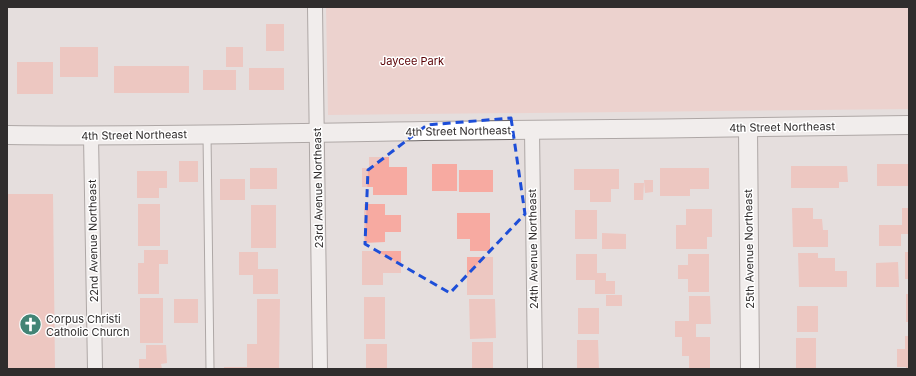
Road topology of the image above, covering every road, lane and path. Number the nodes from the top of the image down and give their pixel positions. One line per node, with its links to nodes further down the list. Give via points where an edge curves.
1 (315, 7): 5 (street, 23rd Avenue Northeast)
2 (909, 125): 3 (street, 4th Street Northeast)
3 (748, 128): 4 (street, 4th Street Northeast); 13 (street, 25th Avenue Northeast)
4 (532, 130): 5 (street, 4th Street Northeast); 12 (street, 24th Avenue Northeast)
5 (317, 133): 6 (street, 4th Street Northeast); 11 (street, 23rd Avenue Northeast)
6 (207, 134): 8 (street, 4th Street Northeast); 10 (lane)
7 (7, 135): 8 (street, 4th Street Northeast)
8 (91, 136): 9 (street, 22nd Avenue Northeast)
9 (95, 369)
10 (210, 369)
11 (320, 369)
12 (535, 369)
13 (750, 369)

